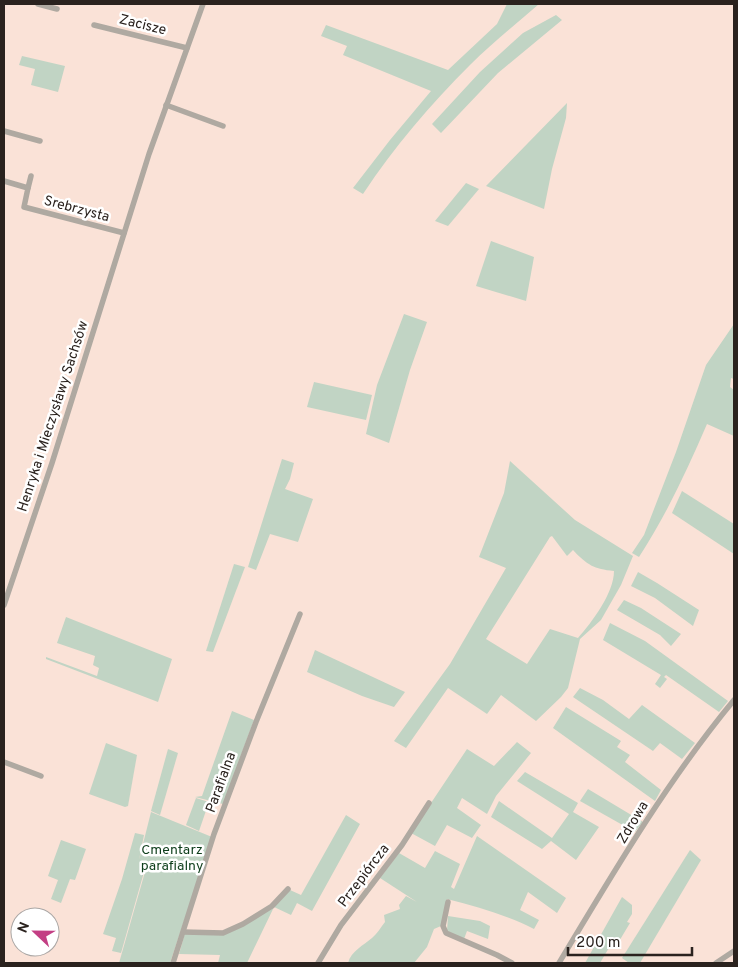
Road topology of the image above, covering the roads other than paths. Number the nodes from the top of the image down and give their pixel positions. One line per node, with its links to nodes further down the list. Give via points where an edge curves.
1 (38, 4): 3 (street)
2 (203, 4): 5 (street, Henryka i Mieczysławy Sachsów)
3 (57, 9)
4 (94, 25): 5 (street, Zacisze)
5 (186, 48): 6 (street, Henryka i Mieczysławy Sachsów)
6 (166, 105): 7 (street); 13 (street, Henryka i Mieczysławy Sachsów)
7 (224, 126)
8 (4, 131): 9 (street)
9 (40, 141)
10 (31, 176): 12 (street)
11 (4, 181): 12 (street)
12 (28, 188): 13 (street, Srebrzysta, via 24,207)
13 (123, 234): 14 (street, Henryka i Mieczysławy Sachsów)
14 (4, 605)
15 (300, 614): 22 (street, Parafialna, via 214,834)
16 (734, 700): 27 (street, Zdrowa, via 665,790)
17 (4, 762): 18 (street)
18 (41, 776)
19 (430, 803): 25 (street, Przepiórcza, via 341,925)
20 (288, 889): 22 (street, via 272,906 223,933)
21 (448, 902): 26 (street, via 443,926 446,933)
22 (184, 932): 24 (street, Parafialna)
23 (734, 952): 28 (street)
24 (173, 963)
25 (318, 963)
26 (512, 963)
27 (559, 963)
28 (716, 963)

